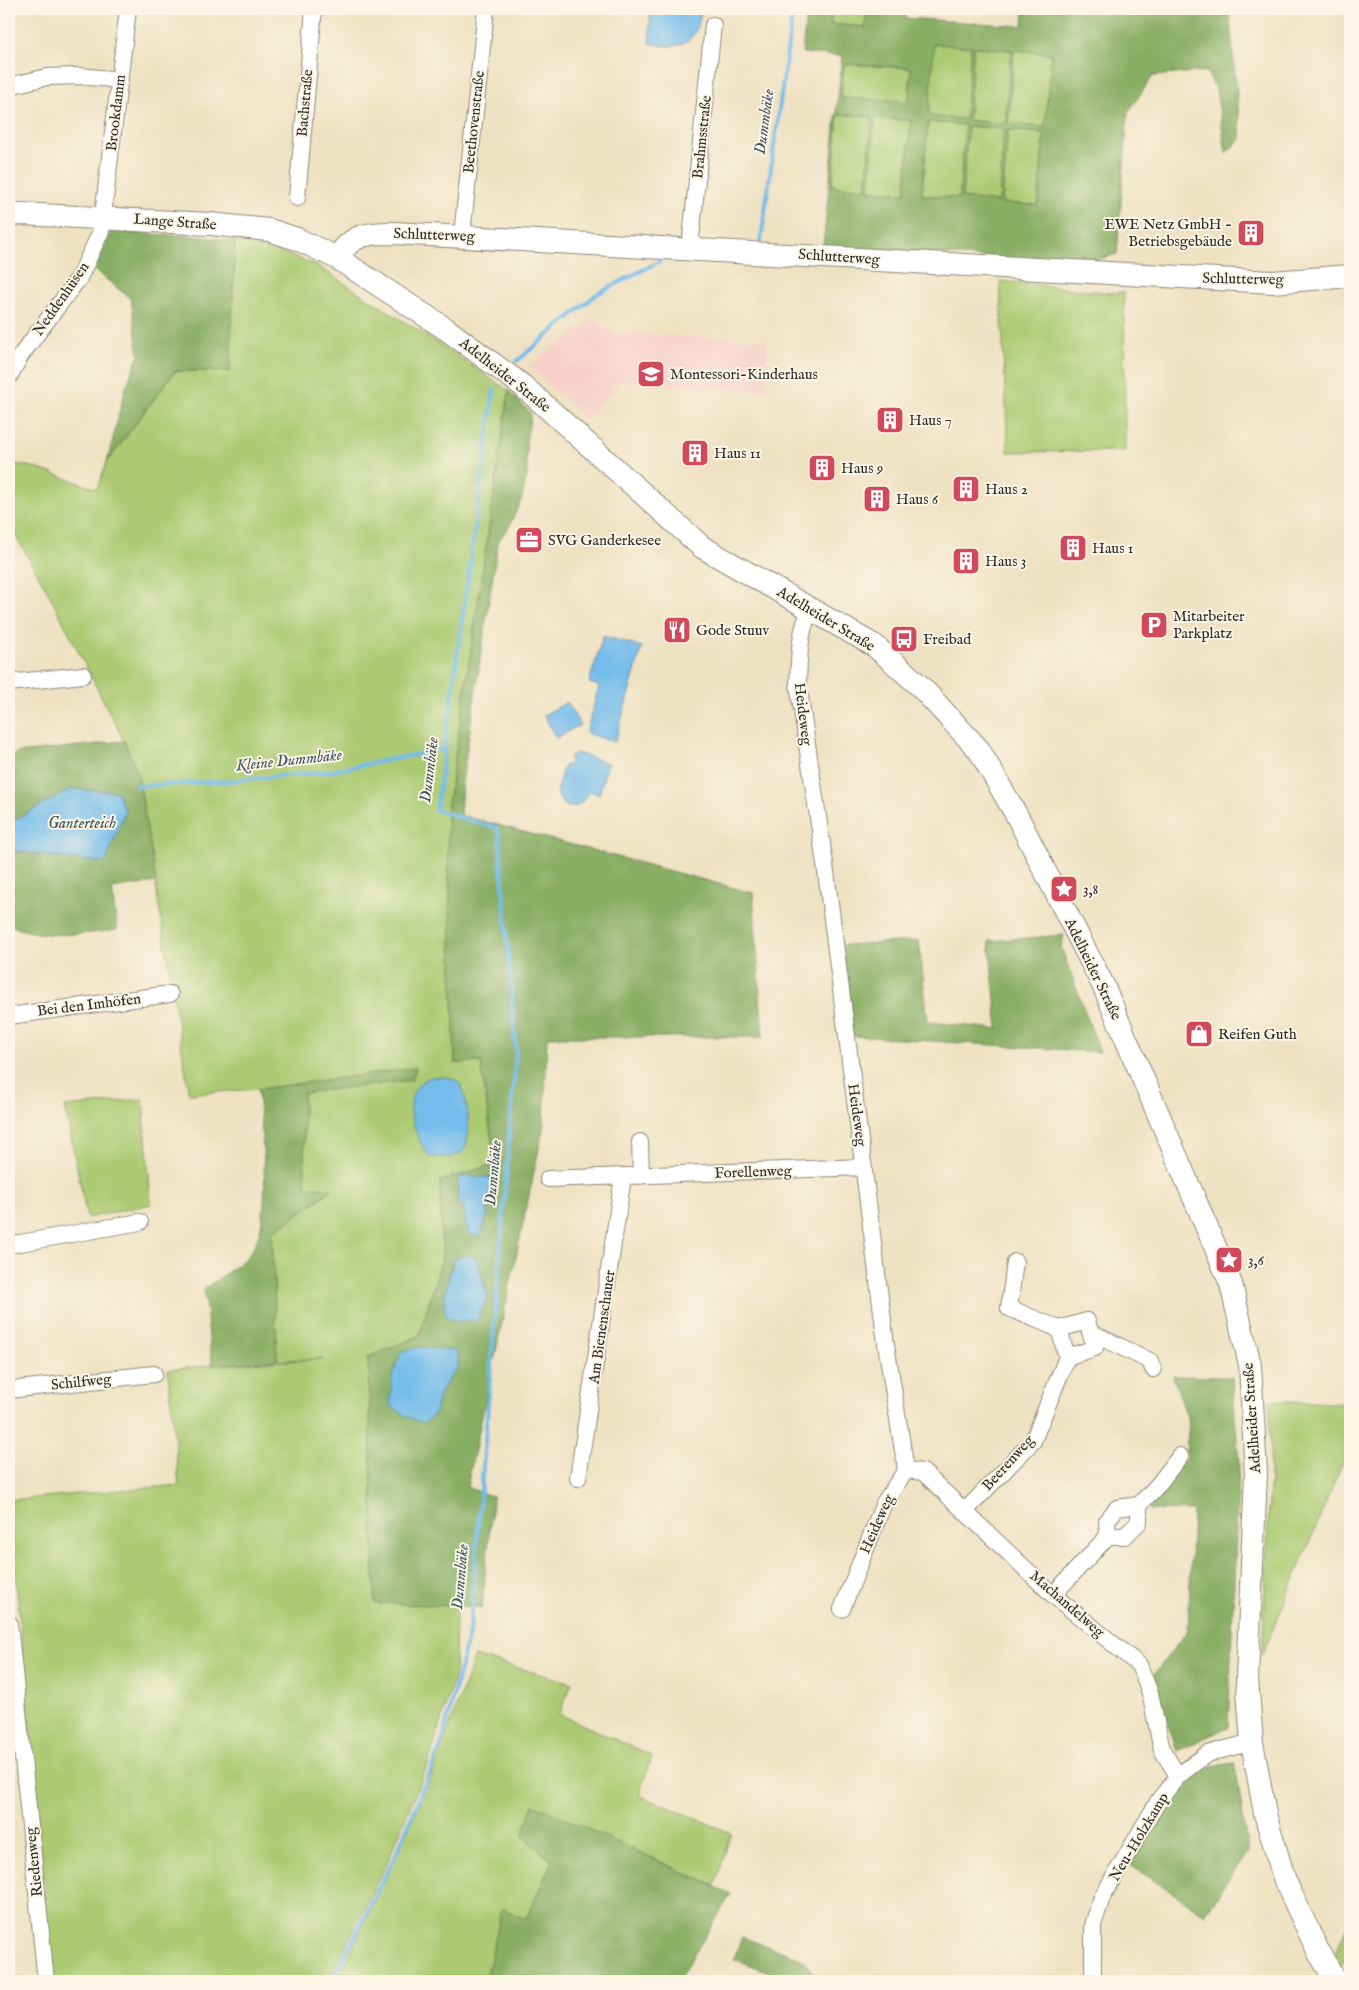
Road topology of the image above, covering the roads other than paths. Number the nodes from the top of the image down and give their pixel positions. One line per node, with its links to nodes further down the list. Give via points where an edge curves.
1 (128, 9): 5 (street, Brookdamm)
2 (314, 9): 7 (street, Bachstraße)
3 (486, 9): 10 (street, Beethovenstraße)
4 (713, 25): 11 (street, Brahmsstraße)
5 (120, 80): 6 (street, via 47,77); 9 (street, Brookdamm)
6 (9, 86)
7 (297, 198)
8 (9, 215): 9 (street, Lange Straße)
9 (104, 218): 12 (street, Lange Straße, via 269,230); 14 (street, Neddenhüsen, via 93,251 79,278)
10 (462, 235): 11 (street, Schlutterweg); 12 (street, Schlutterweg, via 364,234 343,248)
11 (690, 248): 13 (street, Schlutterweg, via 1262,281)
12 (336, 258): 16 (street, Adelheider Straße, via 446,329 523,386 702,547)
13 (1350, 276)
14 (15, 353): 15 (street, Neddenhüsen)
15 (9, 377)
16 (811, 609): 22 (street, Heideweg, via 799,658 798,684); 44 (street, Adelheider Straße, via 875,646 920,686 979,750 1017,816 1103,986 1231,1284 1250,1365 1256,1474 1247,1678)
17 (83, 674): 18 (street)
18 (9, 683)
19 (170, 994): 20 (street, Bei den Imhöfen)
20 (9, 1016)
21 (640, 1142): 23 (street)
22 (864, 1167): 23 (street, Forellenweg); 36 (street, Heideweg, via 886,1344)
23 (641, 1176): 24 (street, Forellenweg)
24 (623, 1177): 25 (street, Forellenweg); 37 (street, Am Bienenschauer)
25 (548, 1179)
26 (140, 1222): 27 (street)
27 (9, 1245)
28 (1015, 1262): 29 (street, via 1009,1308)
29 (1059, 1329): 30 (street, via 1087,1321); 31 (street)
30 (1090, 1332): 31 (street, via 1095,1348); 32 (street, via 1150,1361)
31 (1067, 1357): 39 (street, Beerenweg, via 1033,1441)
32 (1154, 1369)
33 (154, 1374): 34 (street, Schilfweg)
34 (9, 1390)
35 (1180, 1456): 38 (street)
36 (906, 1470): 39 (street, Machandelweg, via 923,1472); 42 (street, Heideweg, via 884,1503)
37 (578, 1478)
38 (1139, 1505): 40 (street, via 1139,1522 1125,1536); 40 (street, via 1117,1508 1107,1520)
39 (966, 1510): 41 (street, Machandelweg)
40 (1108, 1536): 41 (street)
41 (1053, 1595): 45 (street, Machandelweg, via 1139,1664 1150,1693 1162,1750)
42 (842, 1609)
43 (9, 1623): 46 (street, Riedenweg)
44 (1252, 1742): 45 (street, Neu-Holzkamp, via 1207,1754); 48 (street, Adelheider Straße, via 1265,1814 1285,1881)
45 (1178, 1776): 47 (street, Neu-Holzkamp, via 1159,1800 1102,1897 1093,1926)
46 (46, 1981)
47 (1093, 1981)
48 (1336, 1981)

